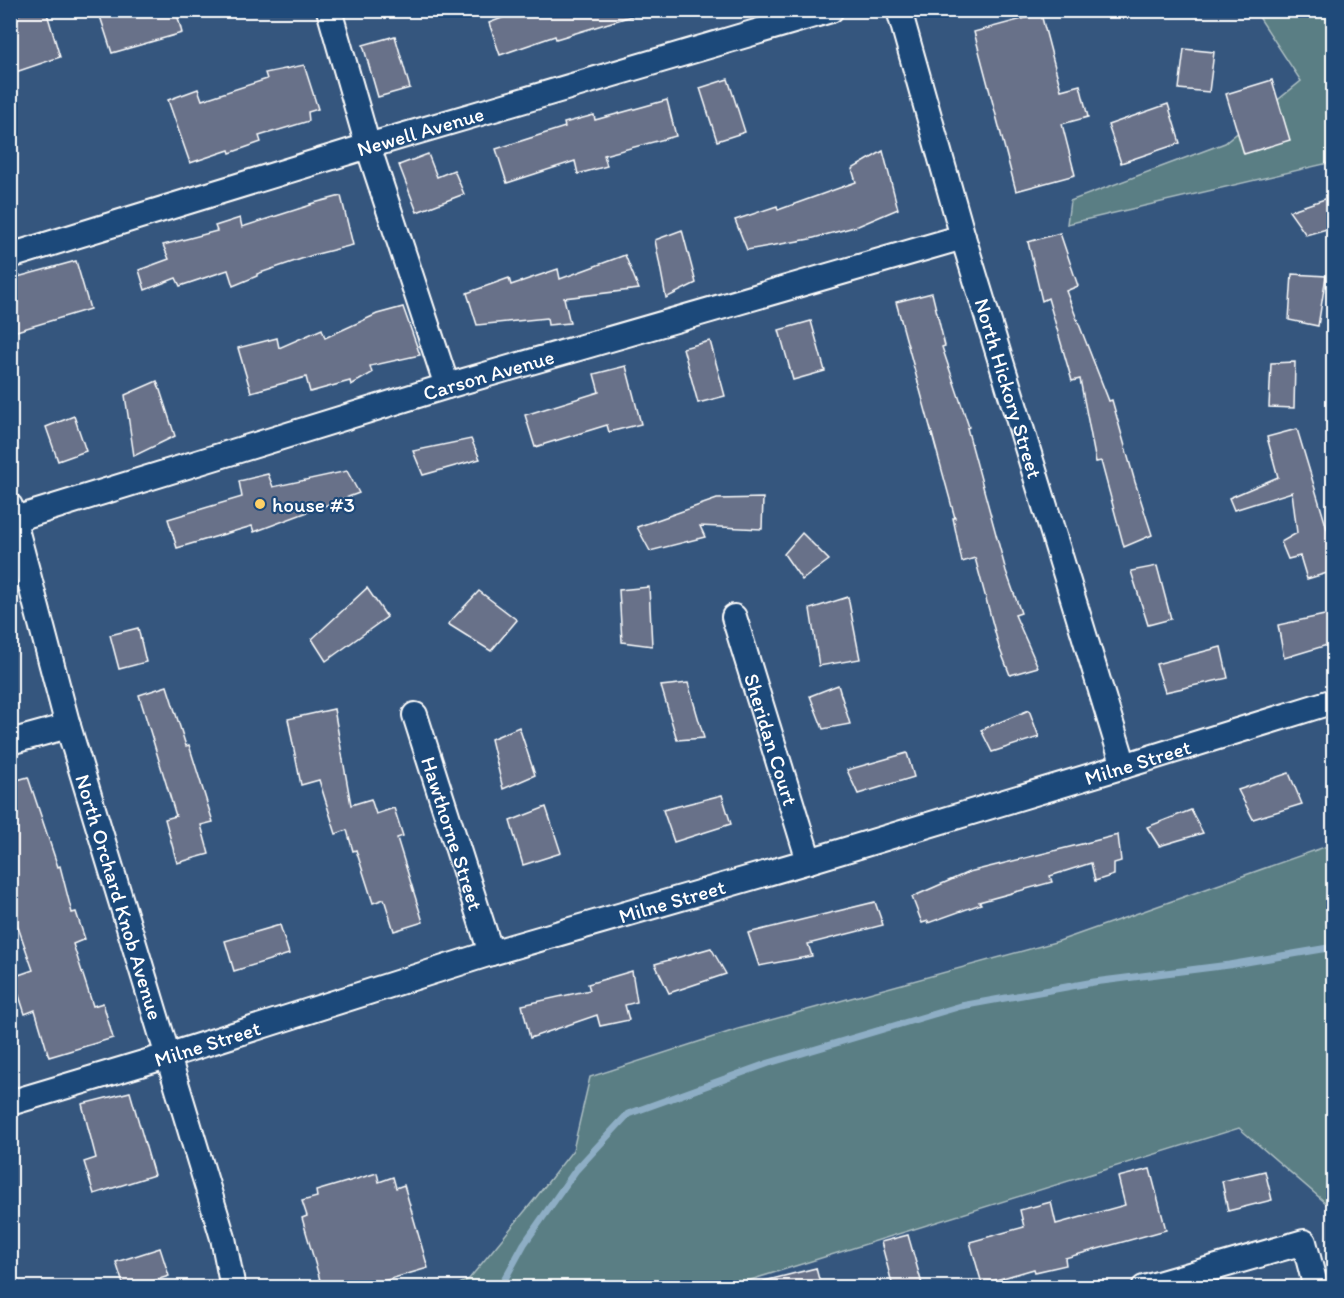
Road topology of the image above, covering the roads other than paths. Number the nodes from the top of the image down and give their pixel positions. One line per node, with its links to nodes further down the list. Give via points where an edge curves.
1 (329, 10): 4 (street)
2 (831, 10): 4 (street, Newell Avenue)
3 (899, 10): 5 (street, North Hickory Street)
4 (368, 146): 6 (street, Newell Avenue); 7 (street)
5 (963, 237): 7 (street, Carson Avenue); 14 (street, North Hickory Street)
6 (10, 256)
7 (447, 387): 8 (street, Carson Avenue)
8 (13, 512): 12 (street, North Orchard Knob Avenue)
9 (734, 617): 15 (street, Sheridan Court)
10 (1334, 701): 14 (street, Milne Street)
11 (415, 715): 16 (street, Hawthorne Street)
12 (68, 726): 13 (street); 17 (street, North Orchard Knob Avenue)
13 (10, 742)
14 (1124, 766): 15 (street, Milne Street)
15 (809, 861): 16 (street, Milne Street)
16 (491, 953): 17 (street, Milne Street)
17 (167, 1056): 18 (street, Milne Street); 19 (street, North Orchard Knob Avenue, via 223,1238)
18 (10, 1102)
19 (233, 1287)
20 (1144, 1287): 21 (street, via 1304,1242)
21 (1316, 1287)

